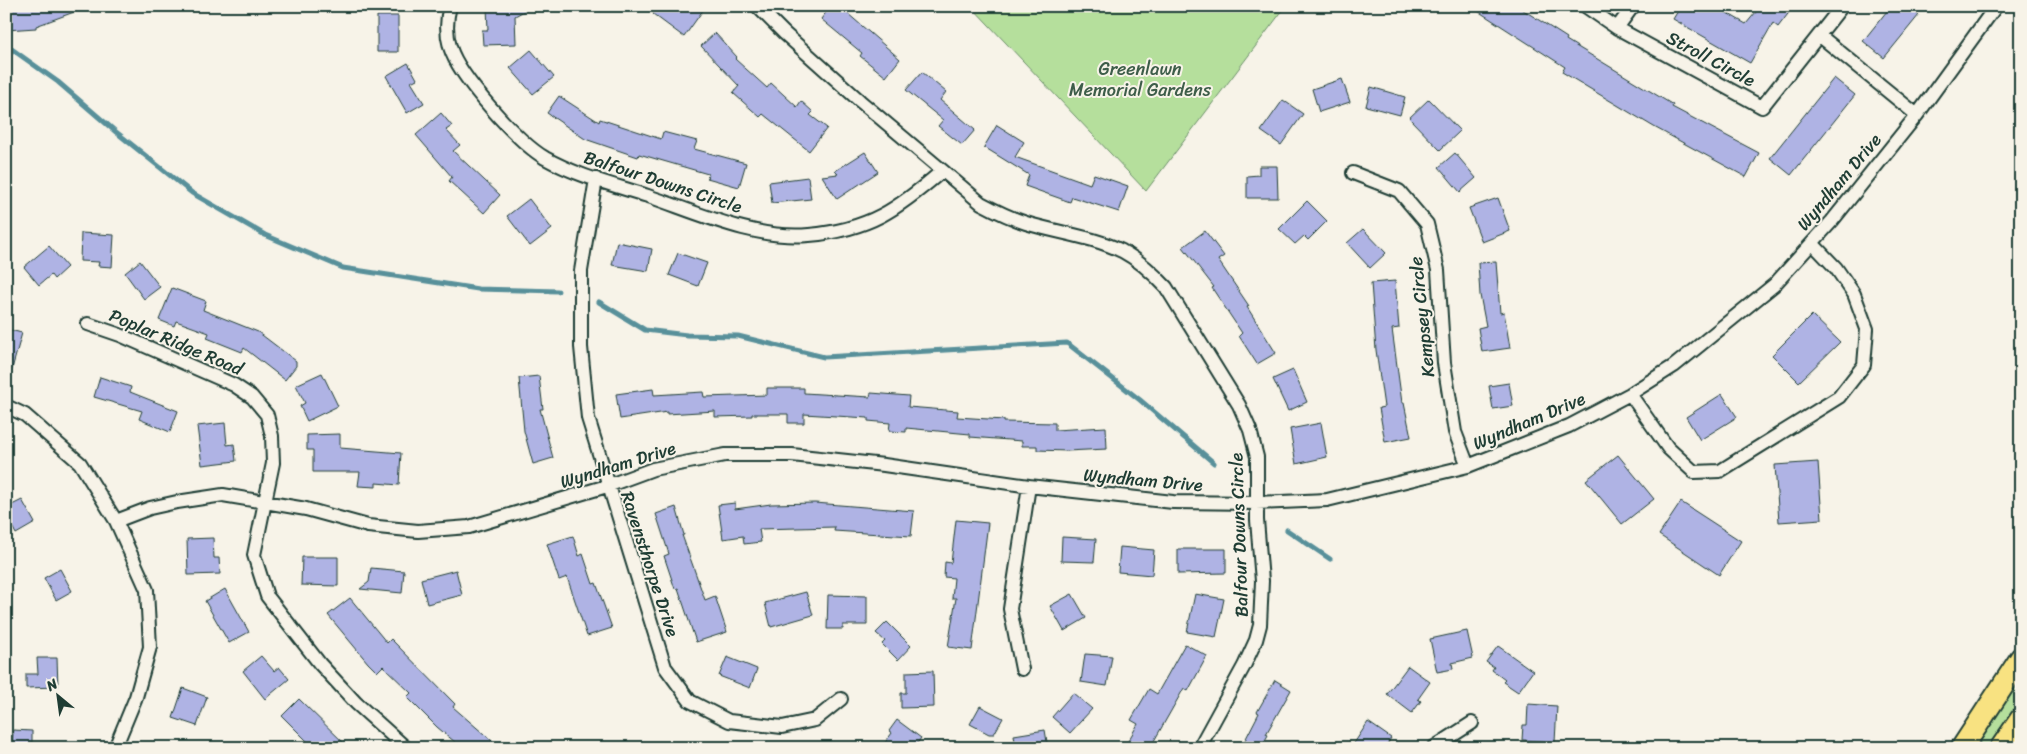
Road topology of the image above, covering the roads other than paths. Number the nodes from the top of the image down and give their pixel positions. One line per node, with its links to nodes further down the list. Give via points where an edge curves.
1 (450, 6): 12 (street, Balfour Downs Circle, via 447,34 450,49 462,72 526,143 544,157)
2 (757, 6): 10 (street, Balfour Downs Circle, via 784,34)
3 (1585, 6): 7 (street, Stroll Circle)
4 (1633, 6): 7 (street)
5 (1842, 6): 8 (street, Stroll Circle)
6 (1996, 6): 9 (street, Wyndham Drive)
7 (1617, 28): 8 (street, Stroll Circle, via 1762,107)
8 (1819, 35): 9 (street)
9 (1917, 115): 13 (street, Wyndham Drive)
10 (942, 171): 12 (street, Balfour Downs Circle, via 886,214 862,225 807,236 751,230); 21 (street, Balfour Downs Circle, via 981,203 1002,214 1122,251 1160,280 1239,405 1250,430 1257,457)
11 (1353, 174): 17 (street, Kempsey Circle, via 1399,191 1427,224 1438,270 1444,363 1454,432)
12 (596, 179): 18 (street, Ravensthorpe Drive, via 581,272 581,347 588,418)
13 (1812, 243): 15 (street, Wyndham Drive, via 1774,285 1674,366); 15 (street, via 1836,268 1854,294 1867,329 1864,365 1839,397 1720,471 1694,472 1668,448)
14 (88, 324): 20 (street, Poplar Ridge Road, via 187,363 252,397 267,415 272,436 274,463)
15 (1630, 394): 17 (street, Wyndham Drive, via 1569,426)
16 (6, 406): 22 (street, via 25,415 80,464)
17 (1468, 466): 21 (street, Wyndham Drive, via 1327,500)
18 (607, 486): 19 (street, Wyndham Drive, via 653,469 725,455 792,455 884,464); 20 (street, Wyndham Drive, via 469,527 418,531 368,526 306,509); 25 (street, Ravensthorpe Drive, via 665,667 690,701 729,721 782,727 815,720)
19 (1029, 486): 21 (street, Wyndham Drive, via 1173,502); 24 (street, via 1010,609)
20 (264, 503): 22 (street, Wyndham Drive, via 224,495 150,508); 29 (street, Poplar Ridge Road, via 254,555 267,596 326,671)
21 (1256, 503): 30 (street, Balfour Downs Circle, via 1262,581 1260,625 1244,666)
22 (116, 521): 28 (street, via 147,590 150,647 136,697)
23 (2021, 658): 32 (highway)
24 (1022, 669)
25 (841, 699)
26 (2021, 719): 33 (highway)
27 (1472, 723): 31 (street)
28 (115, 748)
29 (406, 748)
30 (1199, 748)
31 (1434, 748)
32 (1962, 748)
33 (2001, 748)

